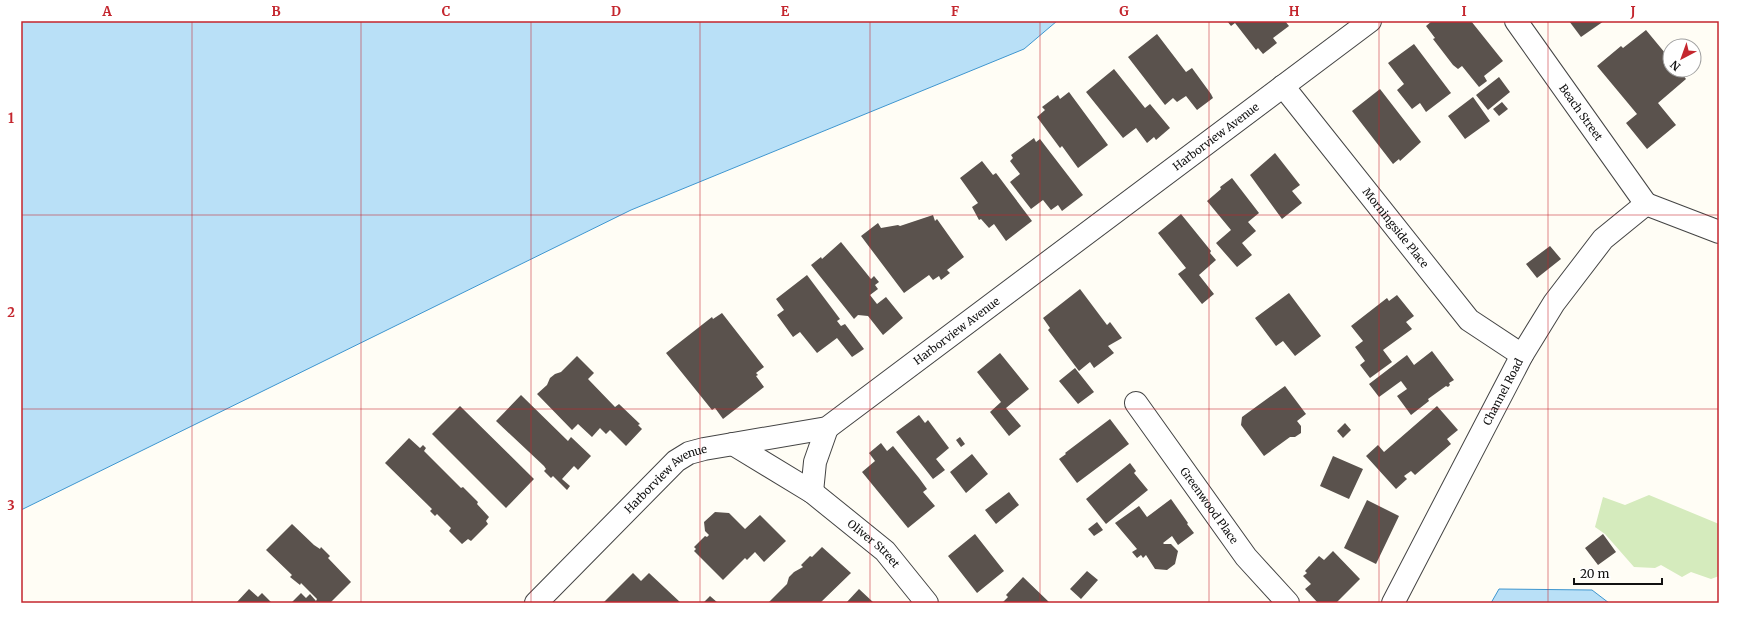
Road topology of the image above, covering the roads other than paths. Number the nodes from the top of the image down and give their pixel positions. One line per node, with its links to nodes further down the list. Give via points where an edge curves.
1 (1370, 21): 3 (street, Harborview Avenue)
2 (1516, 21): 4 (street, Beach Street)
3 (1283, 86): 6 (street, Morningside Place, via 1469,320); 8 (street, Harborview Avenue)
4 (1646, 204): 5 (street); 6 (street, Channel Road, via 1603,239 1554,303)
5 (1719, 232)
6 (1522, 355): 14 (street, Channel Road)
7 (1136, 404): 13 (street, Greenwood Place, via 1246,556)
8 (827, 428): 9 (street, Harborview Avenue); 10 (street, via 815,462)
9 (733, 444): 10 (street, Oliver Street); 11 (street, Harborview Avenue, via 689,453 676,461)
10 (812, 492): 12 (street, Oliver Street, via 885,551)
11 (536, 603)
12 (927, 603)
13 (1288, 603)
14 (1393, 603)

